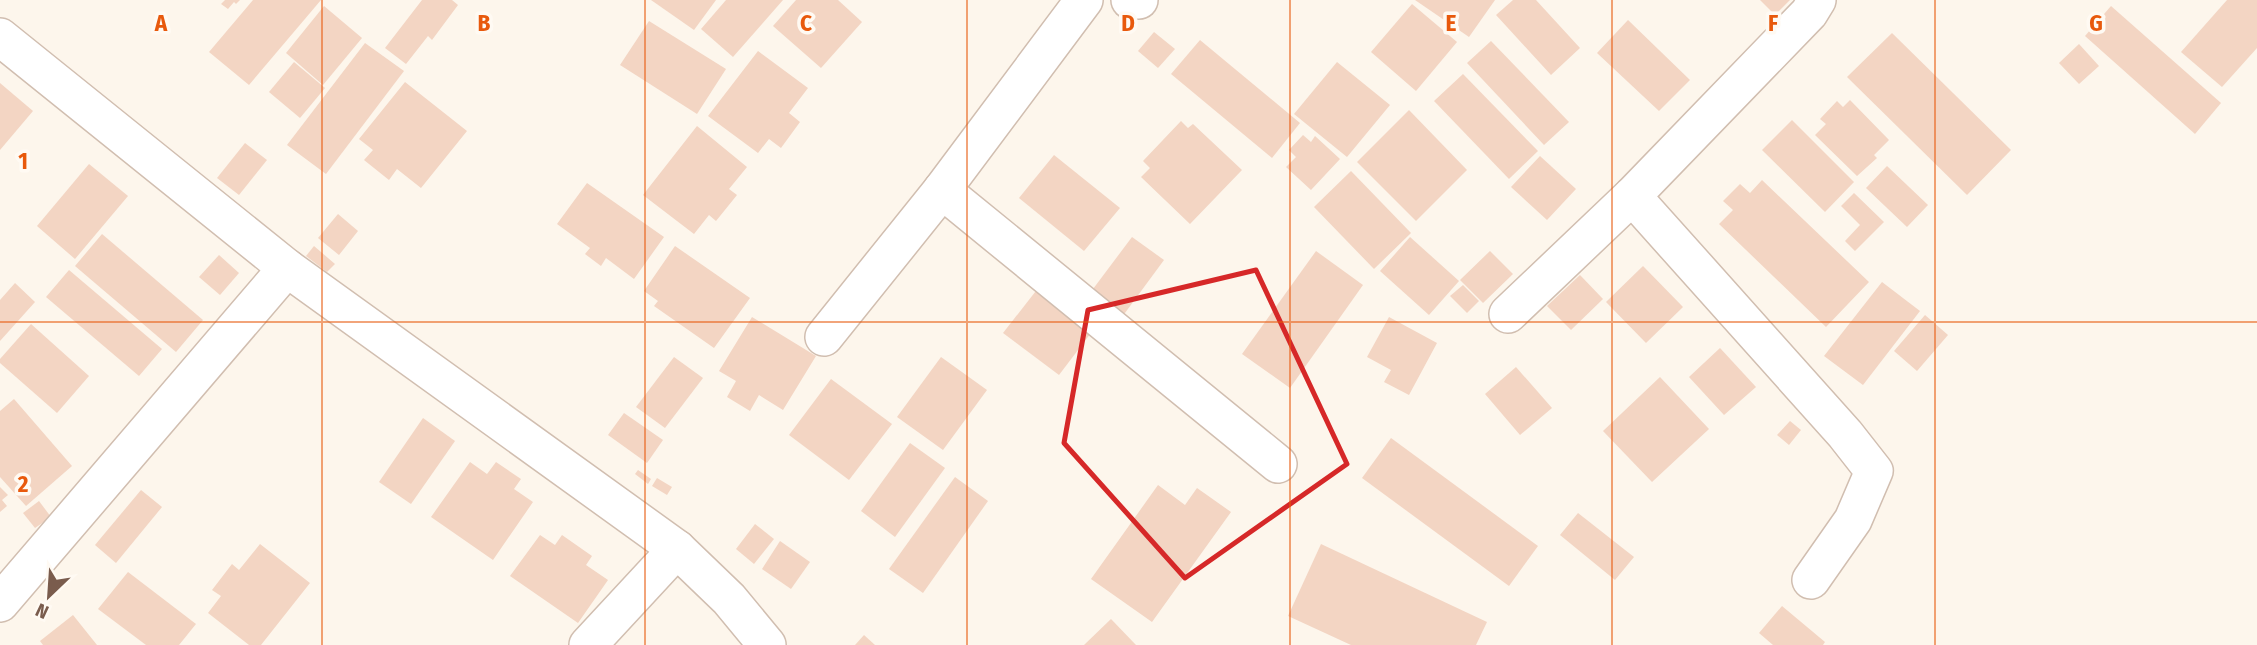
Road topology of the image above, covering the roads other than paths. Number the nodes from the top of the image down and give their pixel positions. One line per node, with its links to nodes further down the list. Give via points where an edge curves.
1 (1084, 0): 6 (street)
2 (1130, 0): 3 (street)
3 (1139, 0)
4 (1817, 0): 7 (street)
5 (0, 37): 8 (street)
6 (942, 190): 10 (street); 11 (street)
7 (1632, 196): 9 (street); 13 (street, via 1874,471 1853,520)
8 (287, 268): 12 (street); 14 (street)
9 (1507, 314)
10 (824, 337)
11 (1278, 464)
12 (677, 549): 15 (street); 16 (street, via 729,599)
13 (1811, 580)
14 (0, 603)
15 (588, 645)
16 (767, 645)

